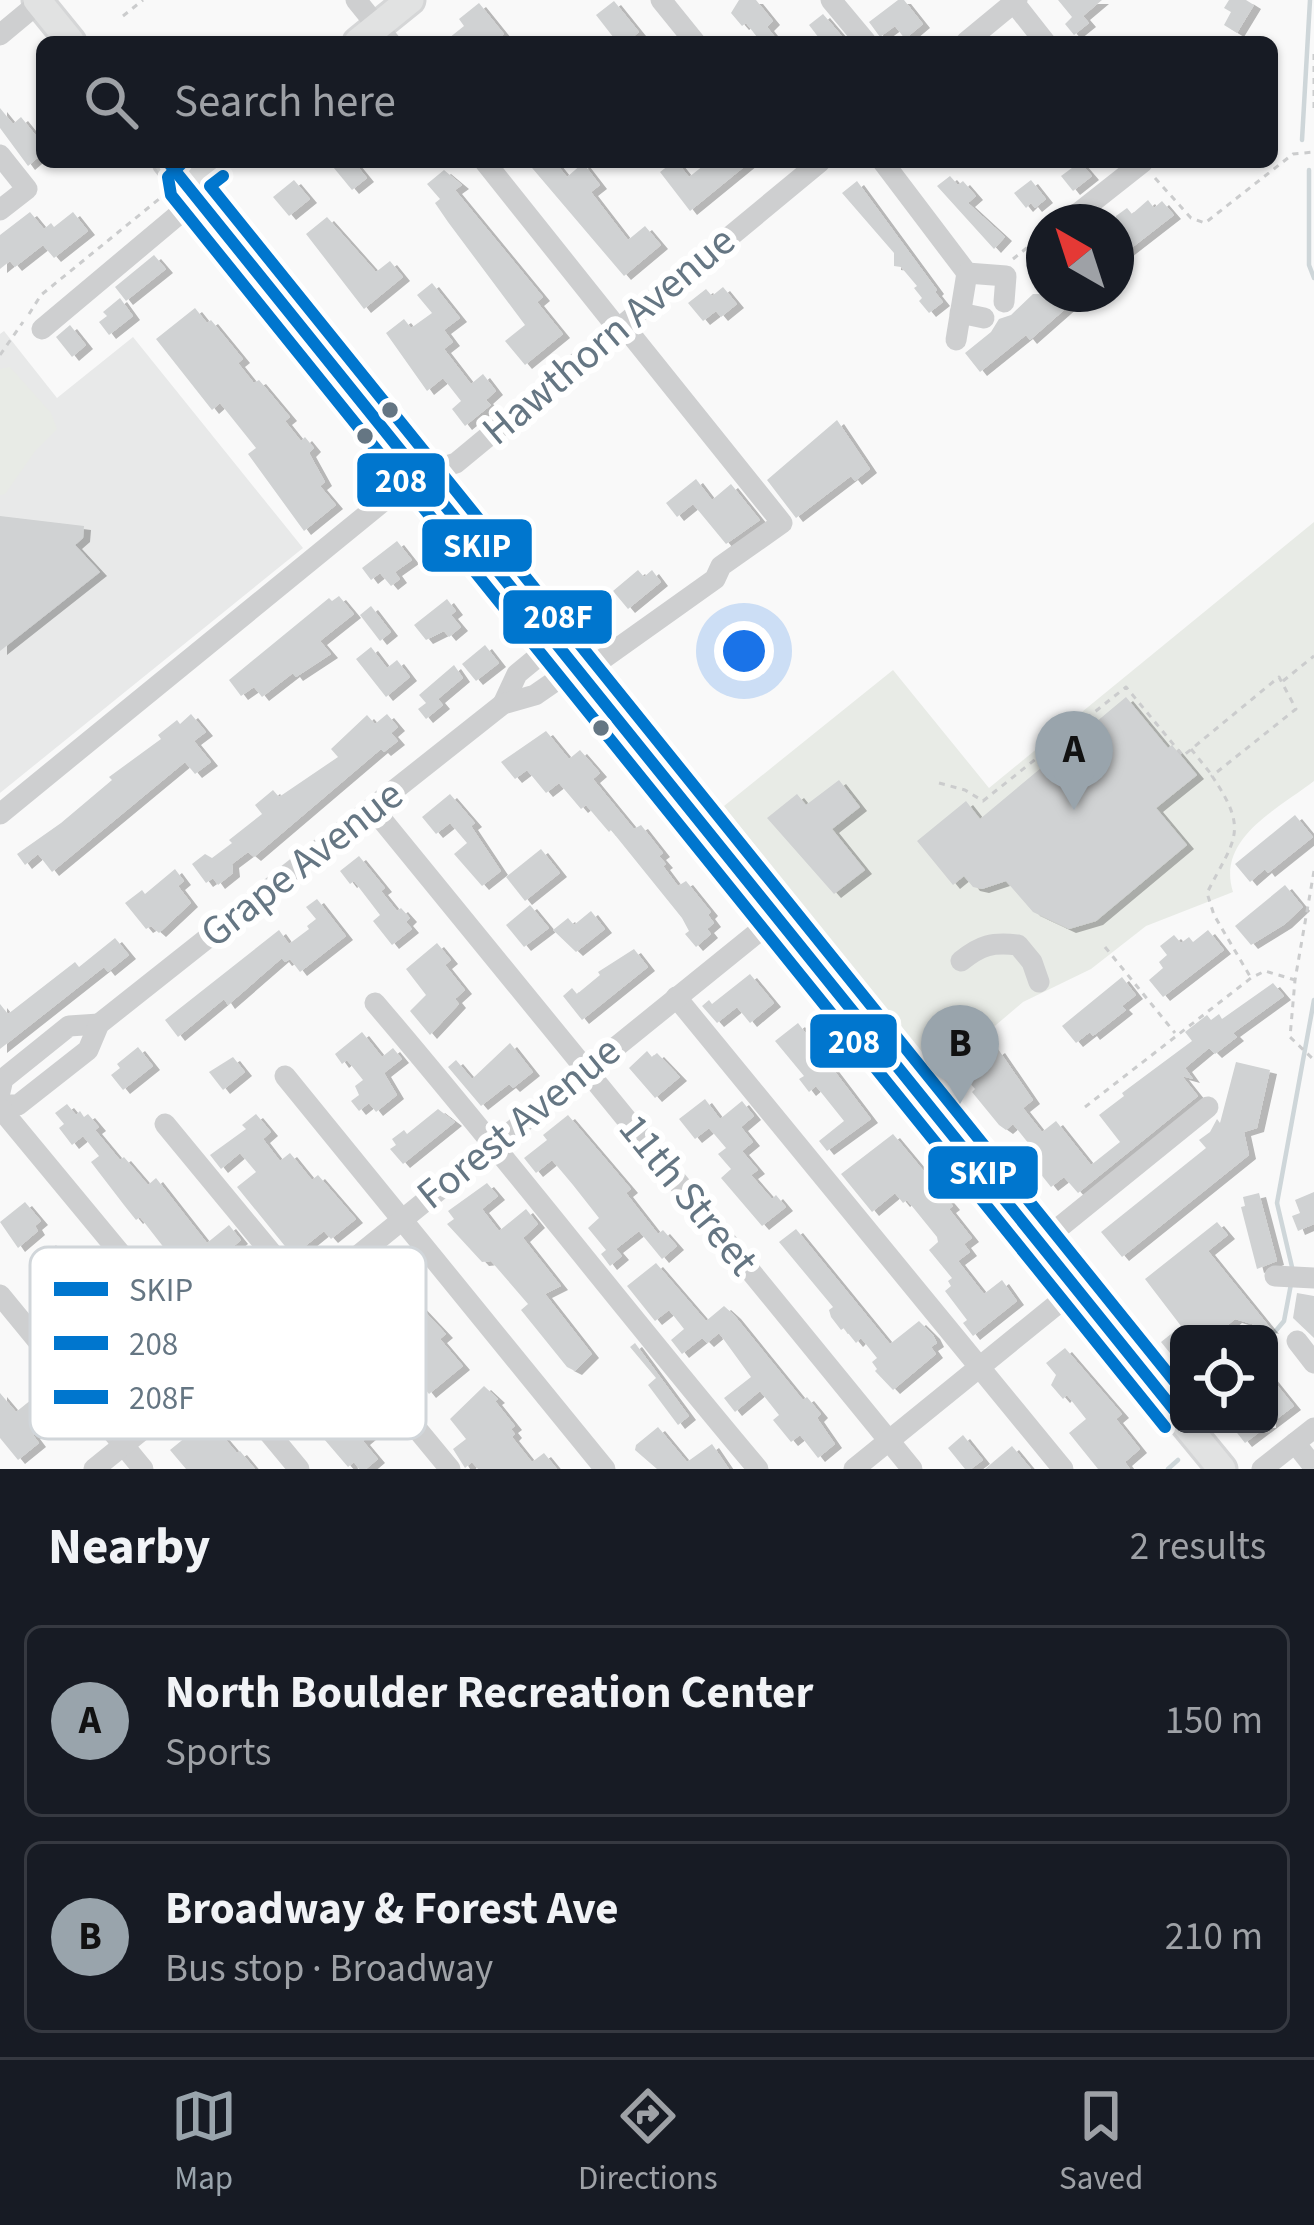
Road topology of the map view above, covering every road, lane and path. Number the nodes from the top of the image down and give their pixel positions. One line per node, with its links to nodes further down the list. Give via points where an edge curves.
1 (143, 0): 8 (path)
2 (356, 0): 11 (street)
3 (410, 0): 12 (main road)
4 (661, 0): 13 (street)
5 (831, 0): 14 (street)
6 (39, 1): 9 (street); 10 (main road)
7 (1014, 1): 15 (street); 16 (street)
8 (123, 16)
9 (0, 35)
10 (66, 36)
11 (374, 36)
12 (376, 36)
13 (690, 36)
14 (861, 36)
15 (973, 36)
16 (1040, 36)
17 (1314, 54): 18 (path)
18 (1314, 109)
19 (1314, 152): 21 (path)
20 (0, 155): 30 (street, via 27,189)
21 (1278, 166)
22 (490, 168): 37 (street)
23 (804, 168): 37 (street, Hawthorn Avenue)
24 (888, 168): 32 (street)
25 (1134, 168): 29 (street)
26 (1147, 168): 27 (path, via 1201,224)
27 (1276, 168)
28 (183, 182): 38 (street); 40 (path, via 41,295); 41 (main road)
29 (1090, 204)
30 (0, 210)
31 (1026, 249): 33 (path, via 1006,264)
32 (967, 273): 33 (street); 35 (street)
33 (1006, 276): 34 (street)
34 (1004, 302)
35 (960, 313): 36 (street); 39 (street)
36 (984, 318)
37 (622, 328): 41 (street, Hawthorn Avenue, via 456,463); 44 (street, Grape Avenue, via 782,524)
38 (42, 329)
39 (956, 340)
40 (0, 355)
41 (420, 475): 42 (main road); 51 (street, Hawthorn Avenue)
42 (557, 640): 44 (main road); 46 (street, Grape Avenue, via 517,674)
43 (1314, 656): 45 (path)
44 (580, 669): 46 (street, Grape Avenue); 53 (main road)
45 (1282, 682): 47 (path); 48 (path, via 1296,709)
46 (503, 704): 50 (street, Grape Avenue)
47 (1191, 749): 48 (path); 49 (path, via 1183,756 1126,687 983,801)
48 (1212, 776): 56 (path, via 1238,830 1207,893)
49 (939, 783)
50 (374, 810): 61 (street, Grape Avenue); 65 (street, 11th Street)
51 (0, 814)
52 (1314, 871): 57 (path)
53 (778, 916): 59 (street, Forest Avenue); 67 (main road)
54 (1106, 947): 62 (path)
55 (961, 962): 58 (street, via 994,942 1018,945)
56 (1251, 978): 57 (path, via 1264,971); 62 (path)
57 (1295, 980): 64 (path, via 1290,1036)
58 (1039, 982)
59 (676, 997): 65 (street, Forest Avenue); 86 (street)
60 (375, 1003): 73 (street)
61 (100, 1024): 68 (street, Grape Avenue, via 69,1026 3,1079); 69 (street, Grape Avenue, via 88,1050 18,1106)
62 (1177, 1034): 70 (path)
63 (966, 1039): 67 (street)
64 (1312, 1060)
65 (586, 1069): 73 (street, Forest Avenue); 94 (street, 11th Street)
66 (284, 1076): 74 (street)
67 (912, 1083): 75 (main road)
68 (0, 1092)
69 (0, 1107): 76 (street)
70 (1085, 1107)
71 (1208, 1107): 75 (street)
72 (165, 1124): 77 (street)
73 (495, 1143): 74 (street, Forest Avenue); 103 (street)
74 (401, 1219): 78 (street, Forest Avenue); 79 (street)
75 (1040, 1243): 81 (main road)
76 (116, 1247)
77 (267, 1247)
78 (367, 1247)
79 (424, 1247)
80 (426, 1250): 102 (street)
81 (1077, 1288): 86 (street); 87 (main road)
82 (0, 1295): 83 (street)
83 (30, 1331)
84 (1297, 1341): 85 (street)
85 (1314, 1363)
86 (980, 1367): 94 (street); 106 (street)
87 (1170, 1405)
88 (1314, 1428): 95 (street)
89 (1193, 1433): 107 (main road)
90 (119, 1439): 96 (street)
91 (132, 1439): 96 (street, Forest Avenue)
92 (274, 1439): 100 (street)
93 (425, 1439): 101 (street)
94 (889, 1441): 104 (street); 105 (street, 11th Street)
95 (1295, 1443): 97 (street); 108 (street)
96 (124, 1445): 98 (street, Forest Avenue); 99 (street)
97 (1314, 1467)
98 (94, 1469)
99 (143, 1469)
100 (299, 1469)
101 (450, 1469)
102 (605, 1469)
103 (758, 1469)
104 (854, 1469)
105 (912, 1469)
106 (1063, 1469)
107 (1222, 1469)
108 (1262, 1469)

